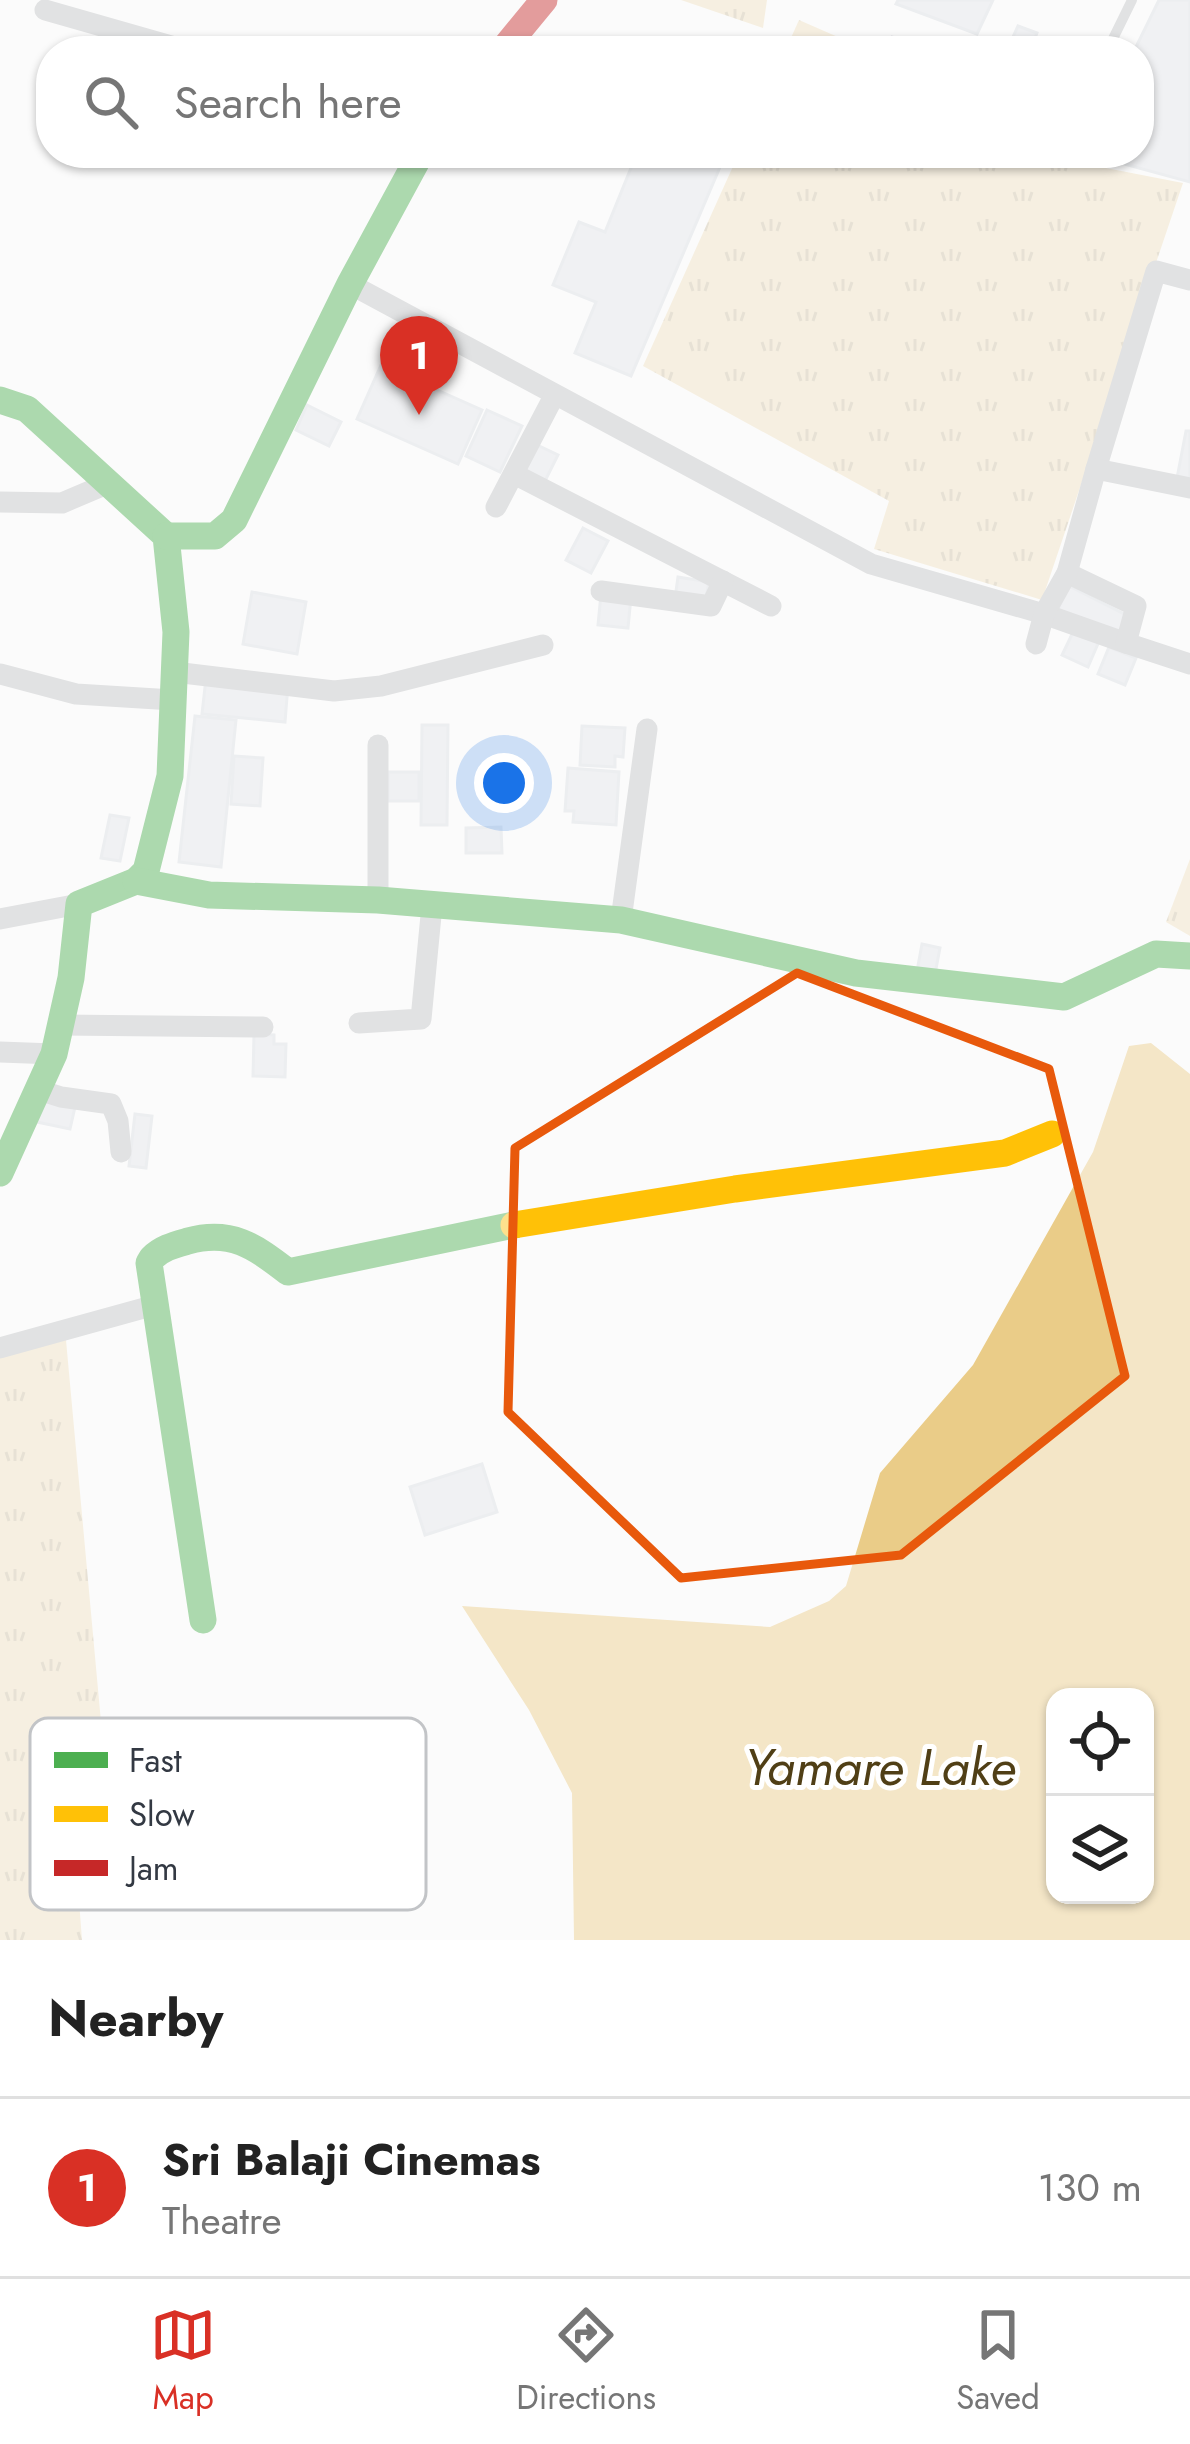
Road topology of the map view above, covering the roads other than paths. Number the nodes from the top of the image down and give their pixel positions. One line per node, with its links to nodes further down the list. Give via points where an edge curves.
1 (544, 0): 5 (street)
2 (1132, 0): 6 (lane)
3 (45, 10): 4 (street)
4 (136, 36)
5 (514, 36)
6 (1114, 36)
7 (413, 168): 9 (street)
8 (1190, 280): 12 (street, via 1156,271)
9 (350, 284): 10 (street); 18 (street, via 234,520 215,536)
10 (554, 396): 13 (street); 23 (street, via 871,564)
11 (0, 400): 14 (street, via 27,410)
12 (1096, 469): 15 (street); 19 (street)
13 (514, 475): 17 (street); 20 (street)
14 (109, 483): 16 (street, via 62,503); 18 (street)
15 (1190, 488)
16 (0, 502)
17 (496, 507)
18 (166, 536): 29 (street)
19 (1067, 573): 23 (street); 25 (street, via 1136,606)
20 (723, 581): 21 (street, via 711,606); 22 (street)
21 (601, 591)
22 (771, 606)
23 (1045, 614): 24 (street); 25 (street)
24 (1036, 644)
25 (1126, 644): 27 (street)
26 (543, 645): 29 (street, via 380,686)
27 (1190, 664)
28 (0, 674): 29 (street, via 76,694)
29 (173, 686): 32 (street, via 170,776 146,871)
30 (647, 729): 37 (street)
31 (378, 745): 33 (street)
32 (136, 881): 33 (street, via 209,895); 34 (street)
33 (378, 900): 35 (street)
34 (79, 904): 36 (street); 40 (street)
35 (432, 905): 37 (street); 39 (street, via 421,1019)
36 (0, 919)
37 (621, 920): 38 (street, via 856,973 1064,997 1156,954)
38 (1190, 956)
39 (359, 1023)
40 (62, 1024): 41 (street); 43 (street)
41 (263, 1027)
42 (0, 1052): 43 (street)
43 (54, 1054): 44 (street)
44 (39, 1090): 46 (street, via 111,1104); 47 (street)
45 (1052, 1134): 48 (street, via 1005,1153 586,1213 288,1272 244,1240 212,1234 153,1256)
46 (121, 1152)
47 (0, 1173)
48 (155, 1304): 49 (street); 50 (street)
49 (0, 1348)
50 (203, 1620)

